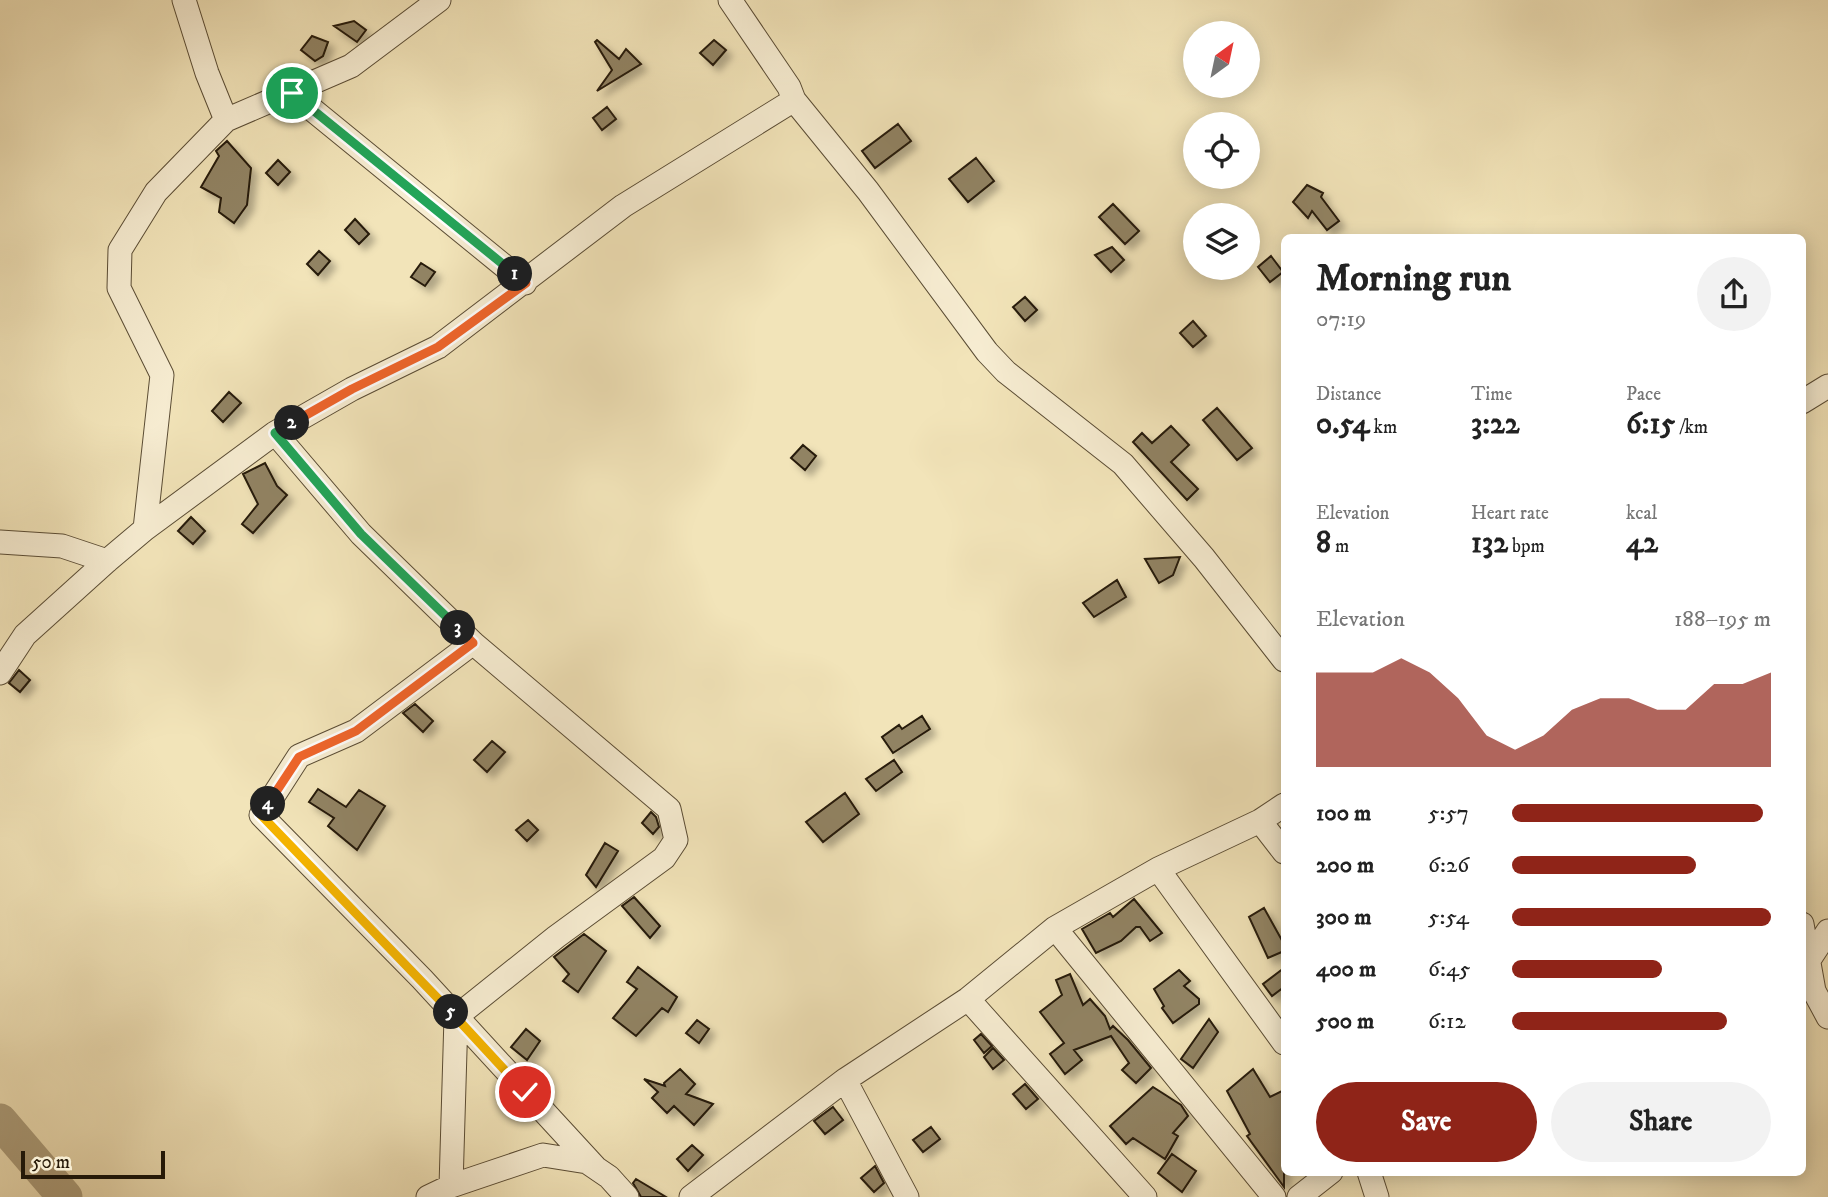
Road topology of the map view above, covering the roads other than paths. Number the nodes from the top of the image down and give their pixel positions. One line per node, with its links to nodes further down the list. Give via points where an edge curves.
1 (439, 0): 4 (street, via 351,66)
2 (730, 0): 5 (street, via 789,87)
3 (190, 2): 6 (street, via 207,74)
4 (292, 93): 6 (street); 7 (street)
5 (793, 100): 7 (street, via 623,206); 15 (street, via 868,191 987,352 1123,464)
6 (226, 120): 11 (street, via 156,192 120,250 119,288 162,374)
7 (526, 283): 10 (street, via 438,347)
8 (1828, 386): 9 (street)
9 (1806, 400)
10 (275, 433): 11 (street); 14 (street, via 361,534)
11 (145, 529): 13 (street)
12 (0, 542): 13 (street, via 62,546)
13 (107, 561): 16 (street, via 25,635)
14 (473, 643): 26 (street, via 356,731 299,757 261,815); 26 (street, via 669,809 676,840 664,858)
15 (1281, 656)
16 (0, 673)
17 (1281, 806): 18 (street)
18 (1260, 821): 19 (street); 20 (street)
19 (1281, 848)
20 (1158, 869): 21 (street); 28 (street)
21 (1055, 929): 25 (street); 39 (street)
22 (1828, 932): 24 (street)
23 (1806, 945): 24 (street)
24 (1809, 960): 27 (street, via 1814,991)
25 (968, 999): 29 (street); 38 (street)
26 (456, 1017): 30 (street); 33 (street)
27 (1828, 1017)
28 (1281, 1039)
29 (845, 1080): 36 (street); 37 (street)
30 (595, 1167): 33 (street, via 543,1155); 35 (street)
31 (1326, 1176): 40 (street)
32 (1370, 1176): 41 (street)
33 (451, 1186): 34 (street)
34 (428, 1197)
35 (627, 1197)
36 (691, 1197)
37 (907, 1197)
38 (1145, 1197)
39 (1274, 1197)
40 (1299, 1197)
41 (1377, 1197)

